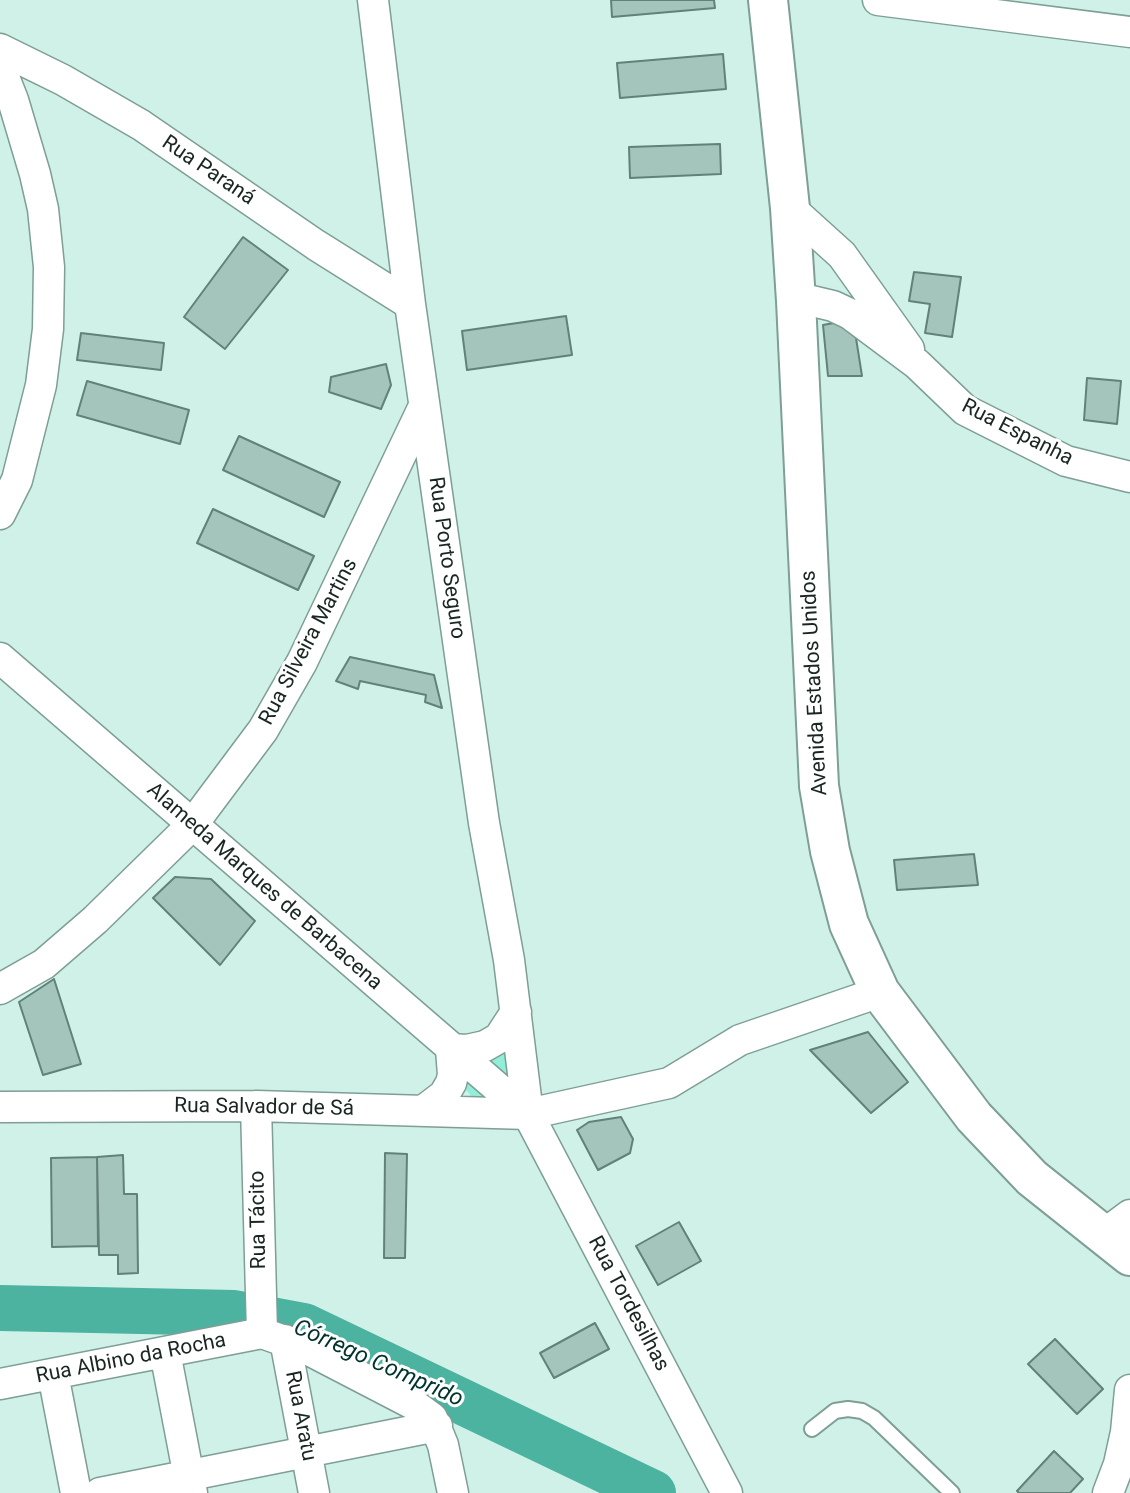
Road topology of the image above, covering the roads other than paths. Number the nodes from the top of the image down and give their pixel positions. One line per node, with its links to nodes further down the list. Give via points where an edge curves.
1 (373, 0): 9 (street, Rua Porto Seguro)
2 (768, 0): 7 (street, Avenida Estados Unidos)
3 (877, 0): 4 (street)
4 (1130, 32)
5 (0, 50): 9 (street, Rua Paraná, via 141,125)
6 (0, 67): 13 (street, via 35,174 49,267 41,385 17,480)
7 (790, 208): 8 (street, Avenida Estados Unidos); 10 (street, Rua Espanha, via 842,255)
8 (796, 301): 10 (street, Rua Espanha, via 812,300 850,314); 17 (street, Avenida Estados Unidos, via 819,786 849,924)
9 (410, 304): 11 (street, Rua Porto Seguro)
10 (917, 364): 12 (street, Rua Espanha, via 965,410 1066,461)
11 (424, 406): 15 (street, Rua Silveira Martins, via 302,662 263,730); 18 (street, Rua Porto Seguro)
12 (1130, 477)
13 (0, 514)
14 (0, 659): 15 (street, Alameda Marques de Barbacena)
15 (192, 825): 16 (street, Rua Silveira Martins, via 85,929 44,964); 19 (street, Alameda Marques de Barbacena)
16 (0, 989)
17 (880, 992): 23 (street, Rua Salvador de Sá, via 740,1040 669,1083); 24 (street, Avenida Estados Unidos, via 974,1117 1032,1178)
18 (516, 1012): 19 (street, via 499,1038 485,1046); 23 (street, Rua Porto Seguro)
19 (451, 1049): 22 (street, via 451,1083 444,1095); 23 (street, Alameda Marques de Barbacena)
20 (256, 1106): 21 (street, Rua Salvador de Sá); 22 (street, Rua Salvador de Sá); 25 (street, Rua Tácito)
21 (0, 1107)
22 (423, 1111): 23 (street, Rua Salvador de Sá)
23 (528, 1114): 38 (street, Rua Tordesilhas)
24 (1121, 1235)
25 (267, 1327): 26 (street, Rua Albino da Rocha); 30 (street, via 413,1404); 32 (street, Rua Aratu)
26 (165, 1352): 27 (street, Rua Albino da Rocha); 33 (street)
27 (53, 1374): 28 (street, Rua Albino da Rocha); 34 (street)
28 (0, 1384)
29 (1130, 1390): 40 (street, via 1126,1432)
30 (437, 1426): 32 (street); 37 (street)
31 (812, 1429): 39 (lane, via 835,1411 862,1411)
32 (306, 1452): 33 (street); 36 (street, Rua Aratu)
33 (190, 1484): 35 (street)
34 (75, 1493)
35 (100, 1493)
36 (314, 1493)
37 (453, 1493)
38 (727, 1493)
39 (952, 1493)
40 (1108, 1493)

